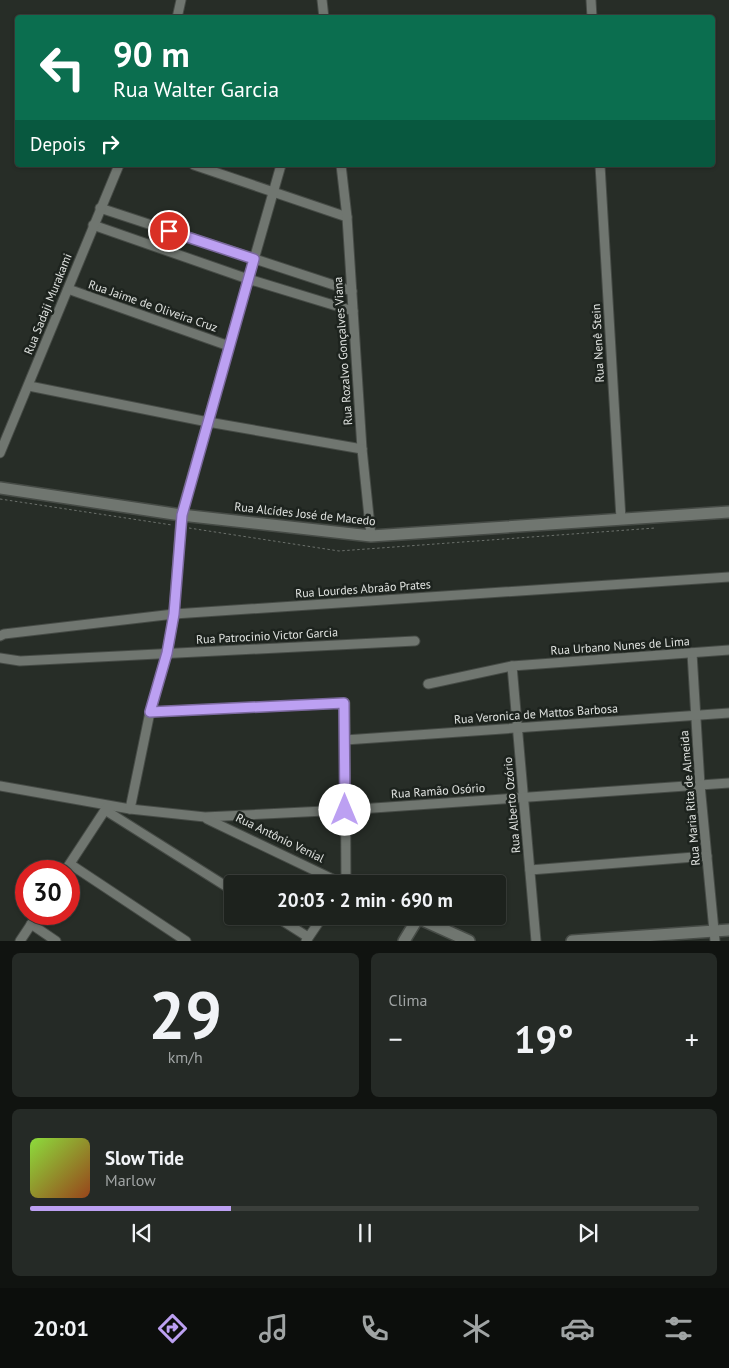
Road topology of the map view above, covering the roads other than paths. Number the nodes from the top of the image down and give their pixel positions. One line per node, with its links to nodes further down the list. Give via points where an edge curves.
1 (181, 0): 4 (street)
2 (322, 0): 5 (street)
3 (590, 0): 6 (street)
4 (178, 15)
5 (323, 15)
6 (592, 15)
7 (118, 167): 13 (street, Rua Sadaji Murakami)
8 (200, 167): 12 (street)
9 (280, 167): 12 (street)
10 (341, 167): 14 (street, Rua Rozalvo Gonçalves Viana)
11 (600, 167): 29 (street, Rua Nenê Stein)
12 (273, 191): 14 (street); 16 (street)
13 (100, 208): 15 (street, Rua Sadaji Murakami); 16 (street)
14 (348, 217): 19 (street, Rua Rozalvo Gonçalves Viana)
15 (93, 225): 17 (street); 18 (street, Rua Sadaji Murakami)
16 (254, 259): 17 (street); 19 (street)
17 (248, 279): 20 (street); 21 (street)
18 (68, 289): 21 (street, Rua Jaime de Oliveira Cruz); 22 (street, Rua Sadaji Murakami)
19 (352, 291): 20 (street, Rua Rozalvo Gonçalves Viana)
20 (353, 311): 24 (street, Rua Rozalvo Gonçalves Viana)
21 (229, 346): 23 (street)
22 (29, 386): 23 (street); 25 (street, Rua Sadaji Murakami)
23 (208, 422): 24 (street); 28 (street)
24 (362, 449): 30 (street, Rua Rozalvo Gonçalves Viana)
25 (0, 453)
26 (0, 488): 28 (street, Rua Alcídes José de Macedo)
27 (729, 512): 29 (street, Rua Alcídes José de Macedo)
28 (182, 515): 30 (street, Rua Alcídes José de Macedo); 32 (street)
29 (621, 519): 30 (street, Rua Alcídes José de Macedo)
30 (371, 536)
31 (729, 577): 32 (street, Rua Lourdes Abraão Prates)
32 (174, 614): 33 (street, Rua Lourdes Abraão Prates); 36 (street)
33 (0, 636)
34 (415, 641): 36 (street, Rua Patrocinio Victor Garcia)
35 (729, 650): 37 (street, Rua Urbano Nunes de Lima)
36 (167, 653): 38 (street, Rua Patrocinio Victor Garcia, via 20,661); 41 (street)
37 (692, 653): 39 (street, Rua Urbano Nunes de Lima); 43 (street, Rua Maria Rita de Almeida)
38 (0, 658)
39 (512, 666): 40 (street, Rua Urbano Nunes de Lima); 44 (street, Rua Alberto Ozório)
40 (428, 684)
41 (150, 712): 45 (street, via 344,703); 51 (street)
42 (729, 713): 43 (street, Rua Veronica de Mattos Barbosa)
43 (696, 716): 44 (street, Rua Veronica de Mattos Barbosa); 47 (street, Rua Maria Rita de Almeida)
44 (518, 728): 45 (street, Rua Veronica de Mattos Barbosa); 49 (street, Rua Alberto Ozório)
45 (345, 740): 52 (street)
46 (729, 783): 47 (street, Rua Ramão Osório)
47 (700, 785): 49 (street, Rua Ramão Osório); 54 (street, Rua Maria Rita de Almeida)
48 (0, 786): 50 (street, Rua Ramão Osório)
49 (524, 798): 52 (street, Rua Ramão Osório); 56 (street, Rua Alberto Ozório)
50 (107, 807): 51 (street, Rua Ramão Osório); 55 (street); 60 (street)
51 (130, 809): 53 (street, Rua Ramão Osório)
52 (345, 810): 53 (street, Rua Ramão Osório); 59 (street)
53 (205, 817): 58 (street, Rua Antônio Venial)
54 (708, 856): 56 (street); 68 (street, Rua Maria Rita de Almeida)
55 (73, 860)
56 (530, 870): 75 (street, Rua Alberto Ozório)
57 (80, 875): 72 (street)
58 (326, 875)
59 (345, 875)
60 (224, 885)
61 (30, 925): 70 (street)
62 (33, 925): 71 (street)
63 (287, 925): 69 (street)
64 (317, 925): 69 (street)
65 (412, 925): 73 (street)
66 (434, 925): 74 (street)
67 (729, 930): 68 (street)
68 (715, 936): 76 (street)
69 (307, 939)
70 (20, 940)
71 (56, 940)
72 (186, 940)
73 (404, 940)
74 (469, 940)
75 (536, 940)
76 (572, 940)

